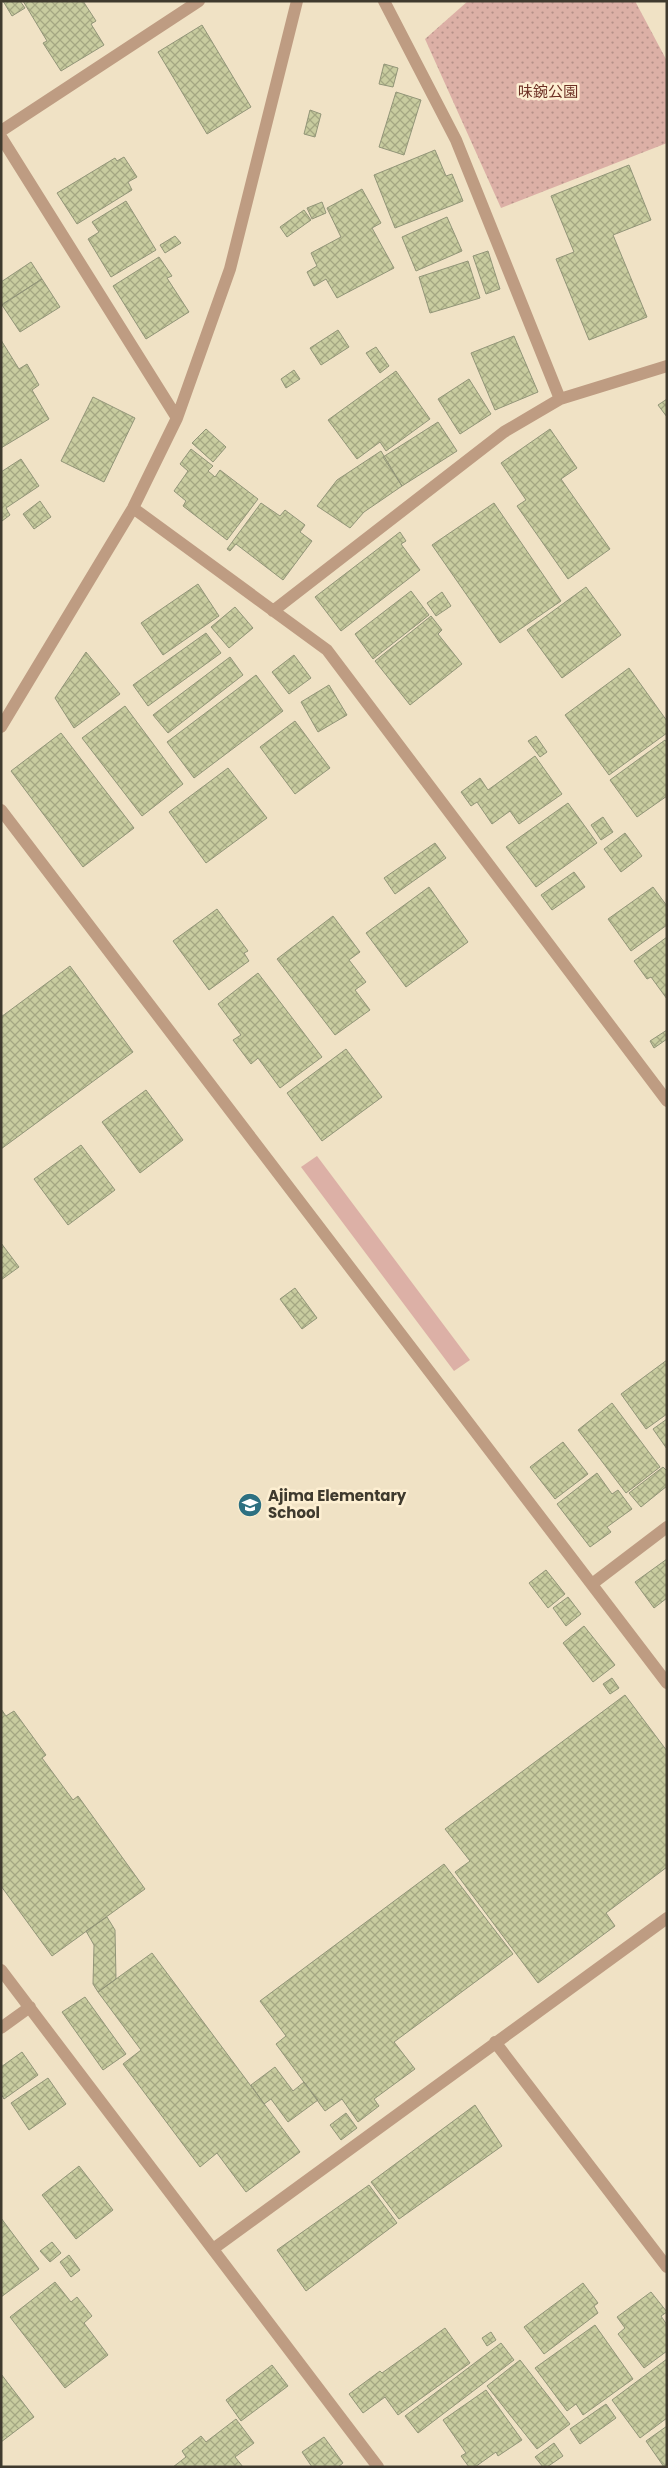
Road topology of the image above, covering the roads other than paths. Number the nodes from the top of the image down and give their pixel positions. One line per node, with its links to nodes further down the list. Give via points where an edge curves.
1 (199, 1): 4 (street)
2 (297, 1): 8 (street, via 230,269)
3 (384, 1): 7 (street, via 456,140)
4 (1, 131)
5 (1, 137): 8 (street)
6 (667, 366): 7 (street)
7 (560, 399): 10 (street, via 504,432)
8 (177, 418): 9 (street)
9 (133, 508): 10 (street); 11 (street)
10 (273, 611): 13 (street, via 327,650)
11 (1, 727)
12 (1, 810): 15 (street)
13 (667, 1101)
14 (667, 1527): 15 (street)
15 (592, 1584): 16 (street)
16 (667, 1683)
17 (667, 1918): 21 (street)
18 (1, 1970): 19 (street)
19 (30, 2006): 20 (street); 22 (street)
20 (1, 2028)
21 (496, 2042): 22 (street); 23 (street)
22 (214, 2249): 24 (street)
23 (667, 2267)
24 (378, 2467)

